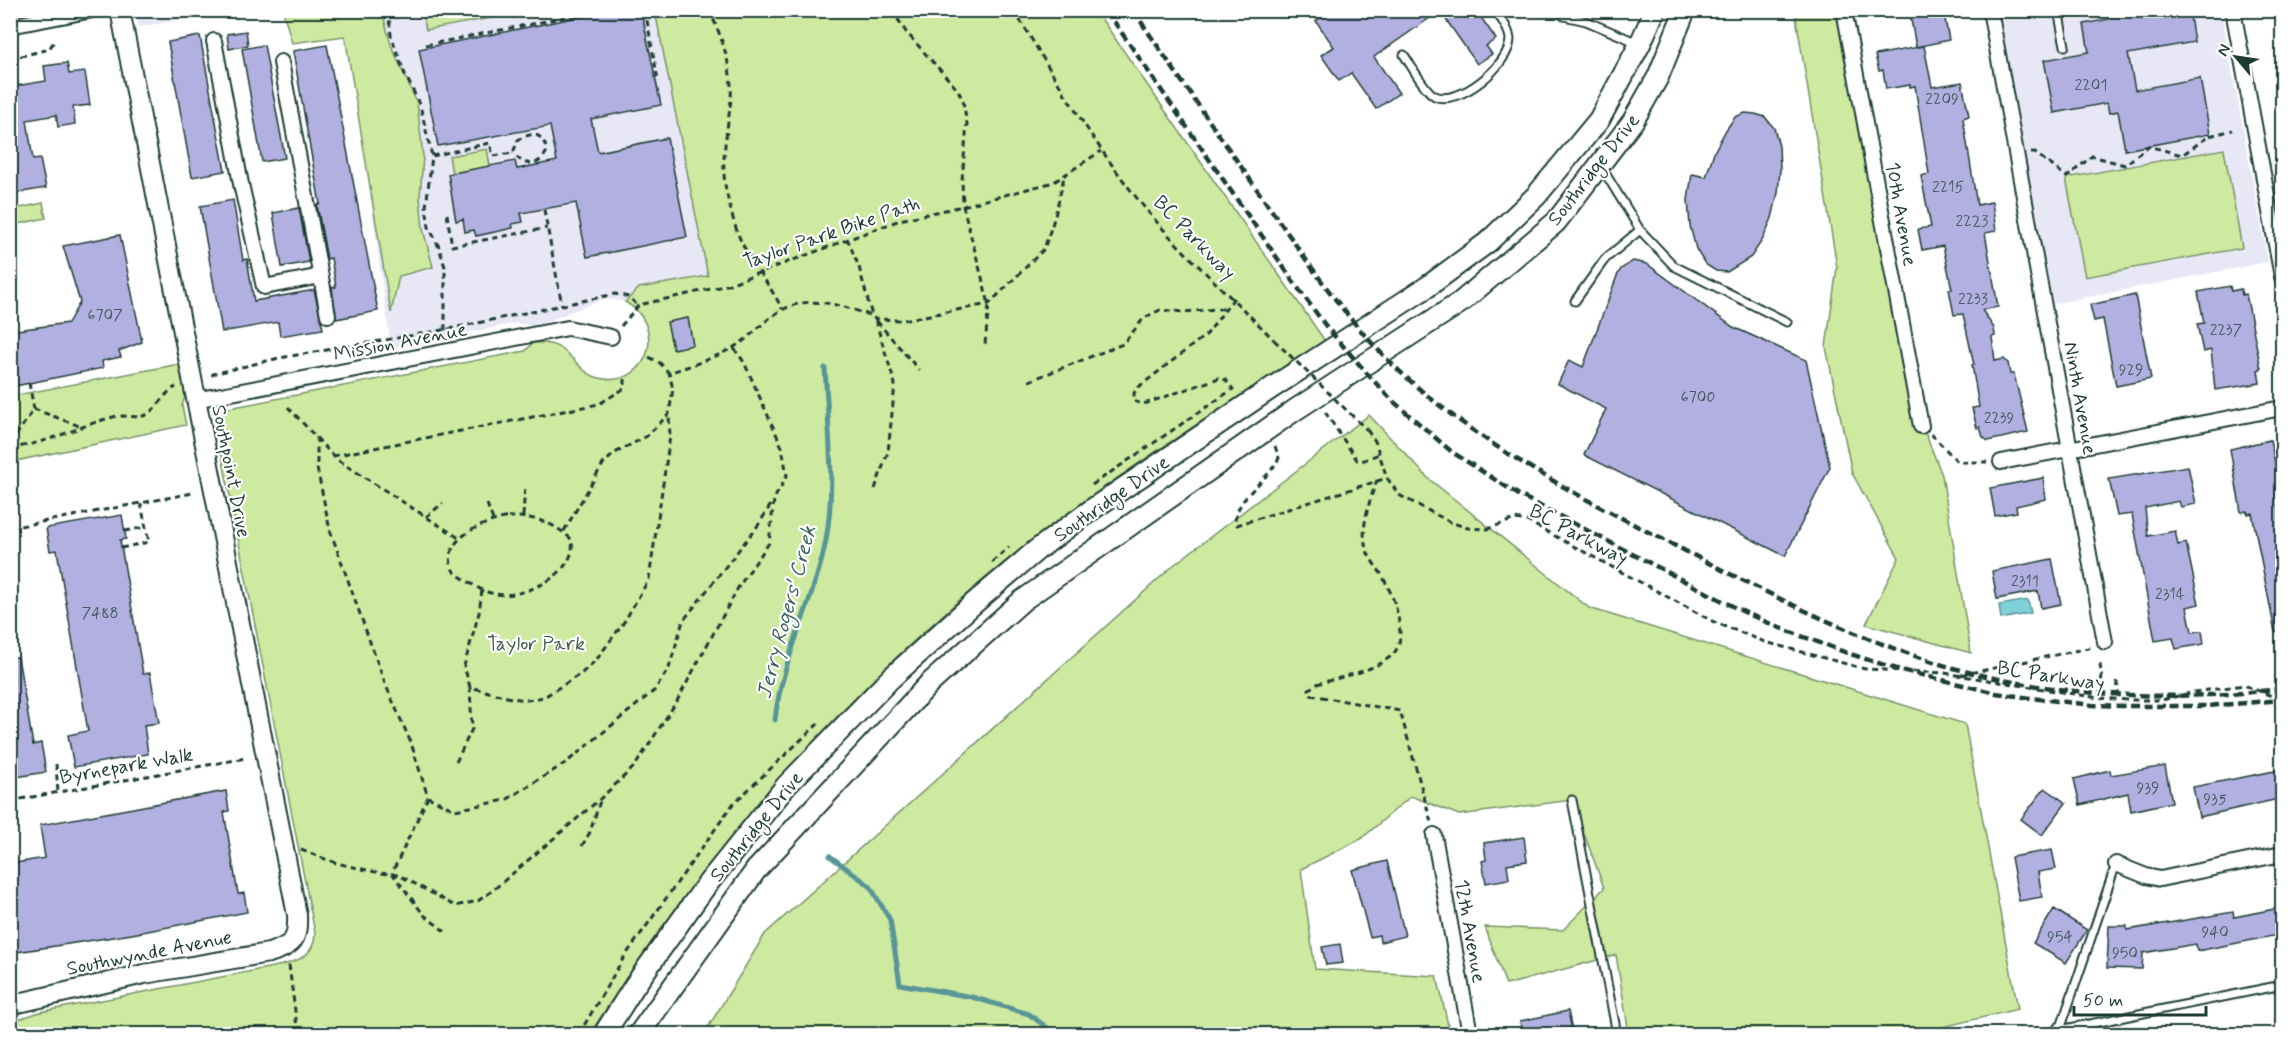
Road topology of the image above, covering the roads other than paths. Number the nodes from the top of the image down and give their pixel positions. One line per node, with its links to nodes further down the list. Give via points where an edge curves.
1 (93, 10): 11 (street)
2 (120, 10): 26 (street, Southpoint Drive)
3 (1495, 10): 15 (lane, via 1509,36 1507,52 1495,71 1468,89 1436,96 1429,92)
4 (1558, 10): 13 (lane, via 1564,16)
5 (1655, 10): 13 (main road, Southridge Drive)
6 (1685, 10): 18 (main road, Southridge Drive, via 1658,77 1633,121)
7 (1844, 10): 28 (street, 10th Avenue)
8 (1990, 10): 29 (street, Ninth Avenue)
9 (2058, 10): 14 (lane)
10 (2233, 10): 21 (street)
11 (10, 26)
12 (214, 41): 20 (street, via 264,287)
13 (1641, 44): 17 (main road, Southridge Drive)
14 (2065, 46)
15 (1404, 55)
16 (281, 62): 20 (street)
17 (1599, 120): 18 (main road); 40 (main road, Southridge Drive, via 1536,196 1488,242 1427,287 1094,508 1038,549 891,678 786,786 698,897 635,984)
18 (1600, 166): 19 (lane); 41 (main road, Southridge Drive, via 1556,222 1461,302 1295,411 1023,600 937,677 756,870)
19 (1640, 230): 22 (lane, via 1605,259); 24 (lane, via 1674,266)
20 (321, 276): 23 (street)
21 (2283, 278)
22 (1575, 301)
23 (328, 315)
24 (1787, 322)
25 (611, 337): 26 (street, Mission Avenue, via 568,328)
26 (195, 400): 36 (street, Southpoint Drive, via 297,915)
27 (2283, 408): 29 (street)
28 (1921, 426)
29 (2071, 449): 30 (street); 31 (street, Ninth Avenue)
30 (2001, 462)
31 (2105, 642)
32 (1572, 800): 43 (lane)
33 (1434, 835): 42 (street, 12th Avenue)
34 (2283, 854): 35 (street, via 2160,879)
35 (2116, 864): 39 (lane)
36 (294, 940): 38 (street, Southwynde Avenue, via 269,953 144,974)
37 (2283, 985): 39 (lane)
38 (10, 1005)
39 (2060, 1032)
40 (604, 1035)
41 (639, 1035)
42 (1470, 1035)
43 (1617, 1035)

